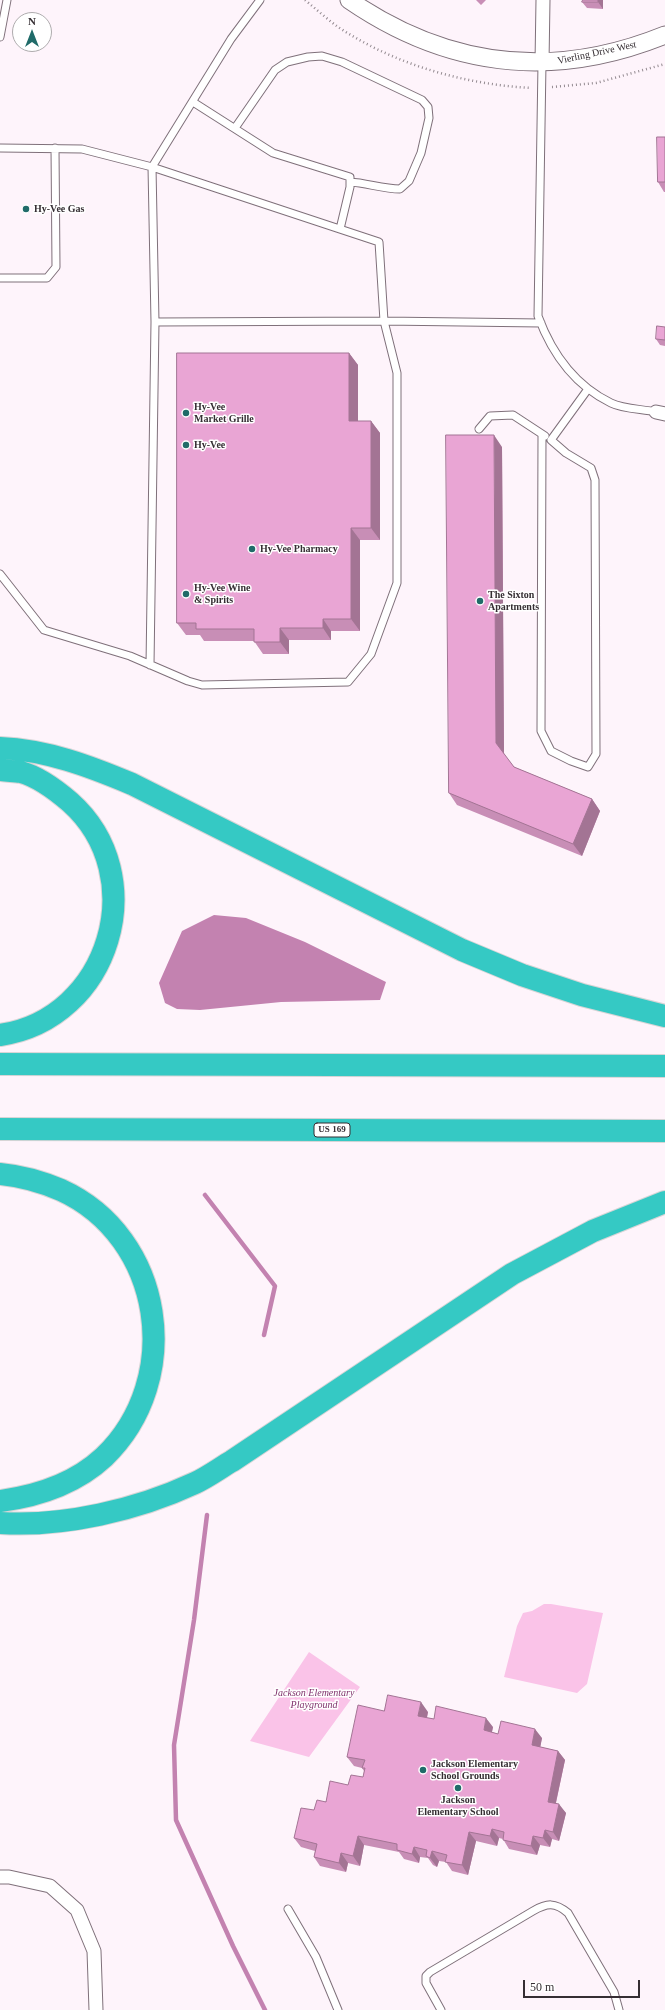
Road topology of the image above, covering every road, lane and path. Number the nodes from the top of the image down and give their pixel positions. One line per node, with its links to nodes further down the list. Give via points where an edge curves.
1 (7, 0): 6 (lane)
2 (260, 0): 8 (lane, via 231,39)
3 (349, 0): 7 (street, Vierling Drive West, via 389,25 445,48 477,57)
4 (543, 0): 7 (street)
5 (665, 35): 7 (street, Vierling Drive West, via 624,49 561,62)
6 (0, 38)
7 (542, 63): 18 (lane, via 538,316)
8 (192, 102): 9 (lane); 12 (lane)
9 (236, 128): 13 (lane, via 273,153 350,177); 13 (lane, via 275,70 287,62 308,57 322,56 342,62 422,100 428,107 429,118 420,153 409,181 400,189)
10 (0, 148): 11 (lane)
11 (55, 148): 12 (lane, via 82,149); 15 (lane, via 56,267 47,278)
12 (152, 168): 14 (lane); 17 (lane)
13 (350, 182): 14 (lane)
14 (340, 229): 16 (lane, via 379,242)
15 (0, 278)
16 (384, 321): 17 (lane); 18 (lane); 25 (lane, via 397,373 397,583 371,654 348,682 202,685)
17 (155, 322): 25 (lane)
18 (541, 323): 19 (lane, via 558,357 580,384)
19 (588, 389): 20 (lane, via 612,403); 23 (lane)
20 (660, 413)
21 (479, 429): 22 (lane, via 490,416 513,415)
22 (542, 434): 23 (lane); 23 (lane, via 541,731 551,751 588,767 596,754 595,480 591,468 566,453)
23 (551, 440)
24 (0, 574): 25 (lane, via 44,630 130,656)
25 (150, 665)
26 (0, 748): 28 (highway, via 26,749 97,769 132,784 462,950 522,975 582,995)
27 (0, 770): 29 (highway, via 22,772 54,788 82,812 100,839 109,864 113,891 113,917 109,941 97,967 82,990 61,1010 38,1024)
28 (665, 1016)
29 (0, 1035)
30 (0, 1064): 31 (highway)
31 (665, 1066)
32 (0, 1129): 33 (highway, US 169)
33 (665, 1131)
34 (0, 1174): 36 (highway, via 44,1183 78,1198 105,1219 125,1243 143,1276 153,1312 154,1346 149,1379 137,1411 123,1434 104,1456 81,1474 57,1487 24,1498)
35 (665, 1202): 37 (highway, via 593,1231 512,1274 232,1462 196,1482 120,1510 80,1518)
36 (0, 1501)
37 (0, 1523)
38 (0, 1877): 40 (street, via 50,1886 77,1910 94,1951)
39 (288, 1909): 41 (lane, via 316,1957)
40 (96, 2010)
41 (338, 2010)
42 (441, 2010): 43 (lane, via 426,1983 426,1976 430,1972 541,1906 551,1905 560,1906 568,1913 614,1992)
43 (619, 2010)

